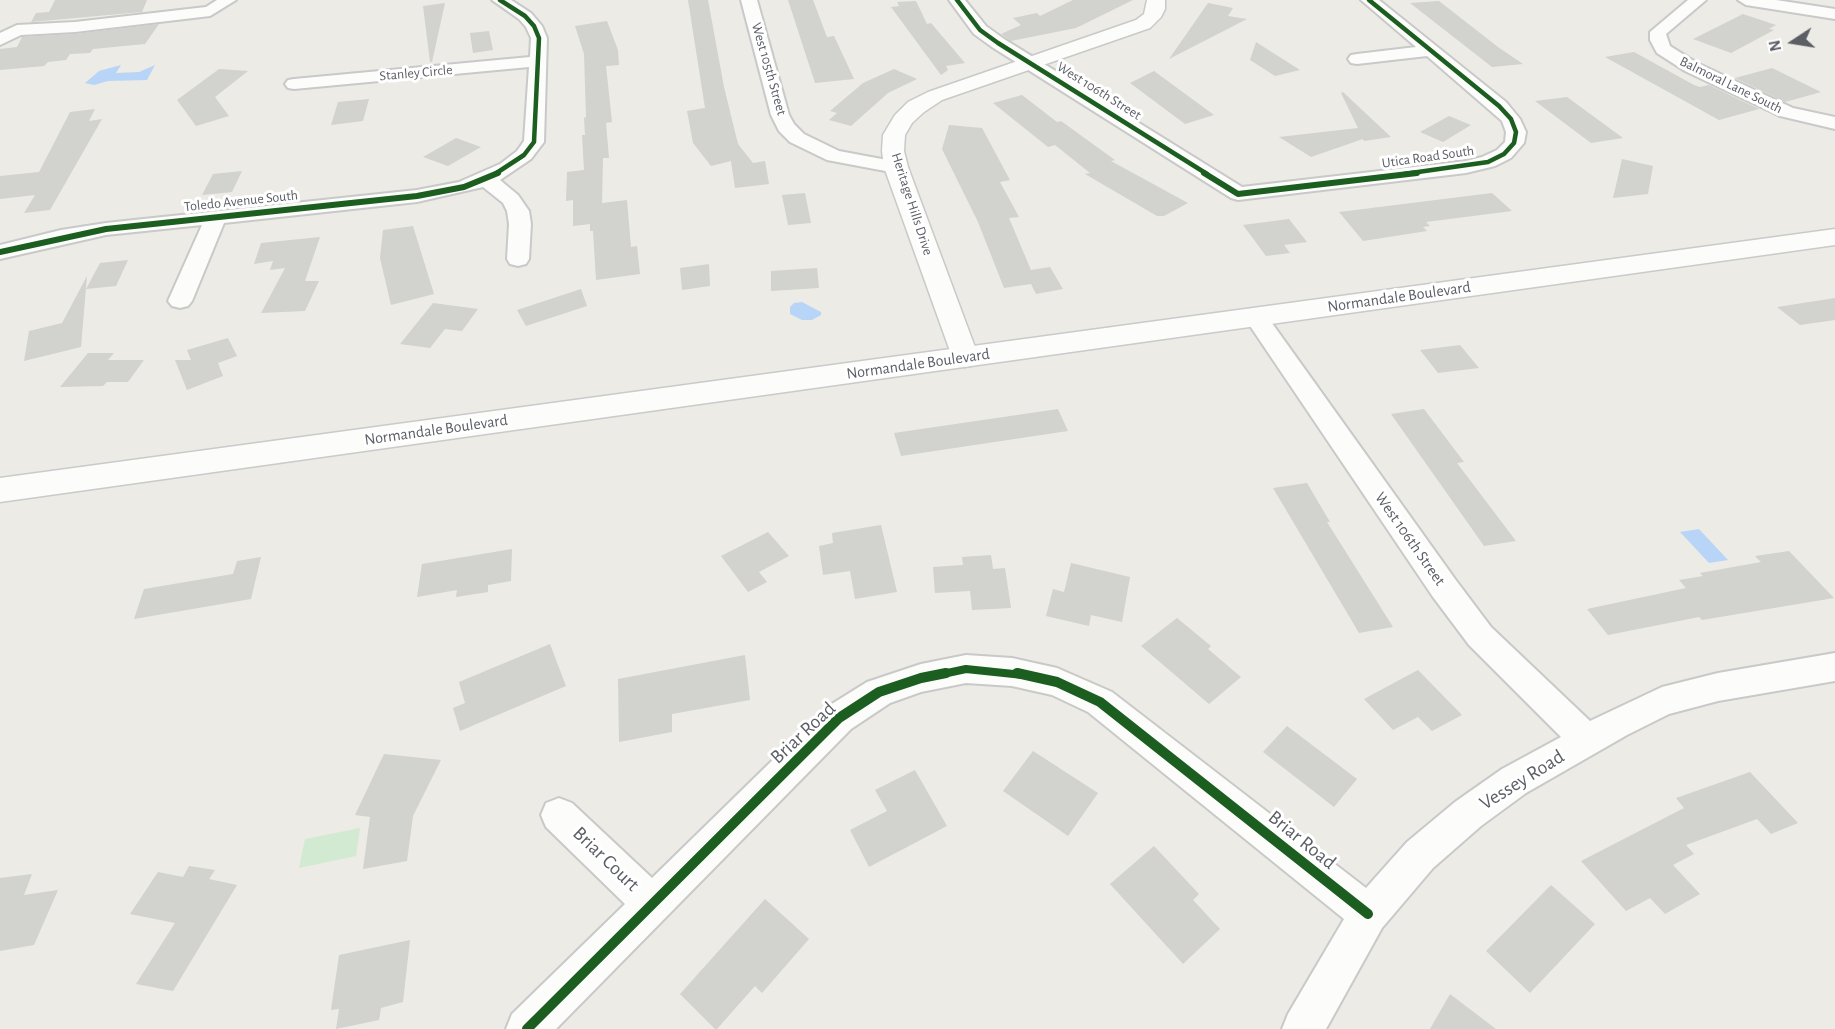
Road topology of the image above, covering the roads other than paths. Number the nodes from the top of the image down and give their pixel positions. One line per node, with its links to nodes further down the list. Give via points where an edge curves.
1 (228, 0): 10 (street, via 210,10 75,27 44,42)
2 (500, 0): 13 (street, Toledo Avenue South, via 534,26)
3 (749, 0): 17 (street, West 105th Street, via 786,127 797,138 834,156)
4 (957, 0): 14 (street, West 106th Street, via 980,30)
5 (1156, 0): 14 (main road, Heritage Hills Drive, via 1152,17 1143,24)
6 (1369, 0): 11 (street, Utica Road South)
7 (1698, 0): 16 (street, Balmoral Lane South, via 1658,32 1663,49 1691,67 1787,112)
8 (1746, 0): 9 (street)
9 (1835, 14)
10 (0, 41)
11 (1431, 50): 12 (street); 19 (street, Utica Road South, via 1511,118 1516,132 1514,143 1504,154 1466,167)
12 (1357, 58)
13 (539, 61): 15 (street, Stanley Circle); 18 (street, Toledo Avenue South, via 534,142 524,155)
14 (1029, 63): 17 (main road, Heritage Hills Drive, via 935,96 916,107 894,135); 19 (street, West 106th Street)
15 (294, 84)
16 (1835, 123)
17 (896, 167): 26 (main road, Heritage Hills Drive)
18 (486, 179): 20 (street, Toledo Avenue South, via 425,195); 23 (street, via 518,211)
19 (1238, 194)
20 (216, 217): 22 (street, Toledo Avenue South, via 106,229); 24 (street)
21 (1835, 237): 25 (main road, Normandale Boulevard)
22 (0, 252)
23 (518, 259)
24 (180, 301)
25 (1256, 317): 26 (main road, Normandale Boulevard); 29 (street, West 106th Street, via 1480,636)
26 (965, 358): 27 (main road, Normandale Boulevard)
27 (0, 490)
28 (1835, 667): 29 (street, Vessey Road, via 1662,701)
29 (1587, 741): 32 (street, Vessey Road, via 1514,781 1468,814 1420,855)
30 (559, 815): 31 (street, Briar Court)
31 (652, 904): 32 (street, Briar Road, via 839,718 879,692 966,669 1012,672 1057,682 1100,702); 33 (street, Briar Road)
32 (1368, 914): 34 (street, Vessey Road)
33 (527, 1029)
34 (1302, 1029)

